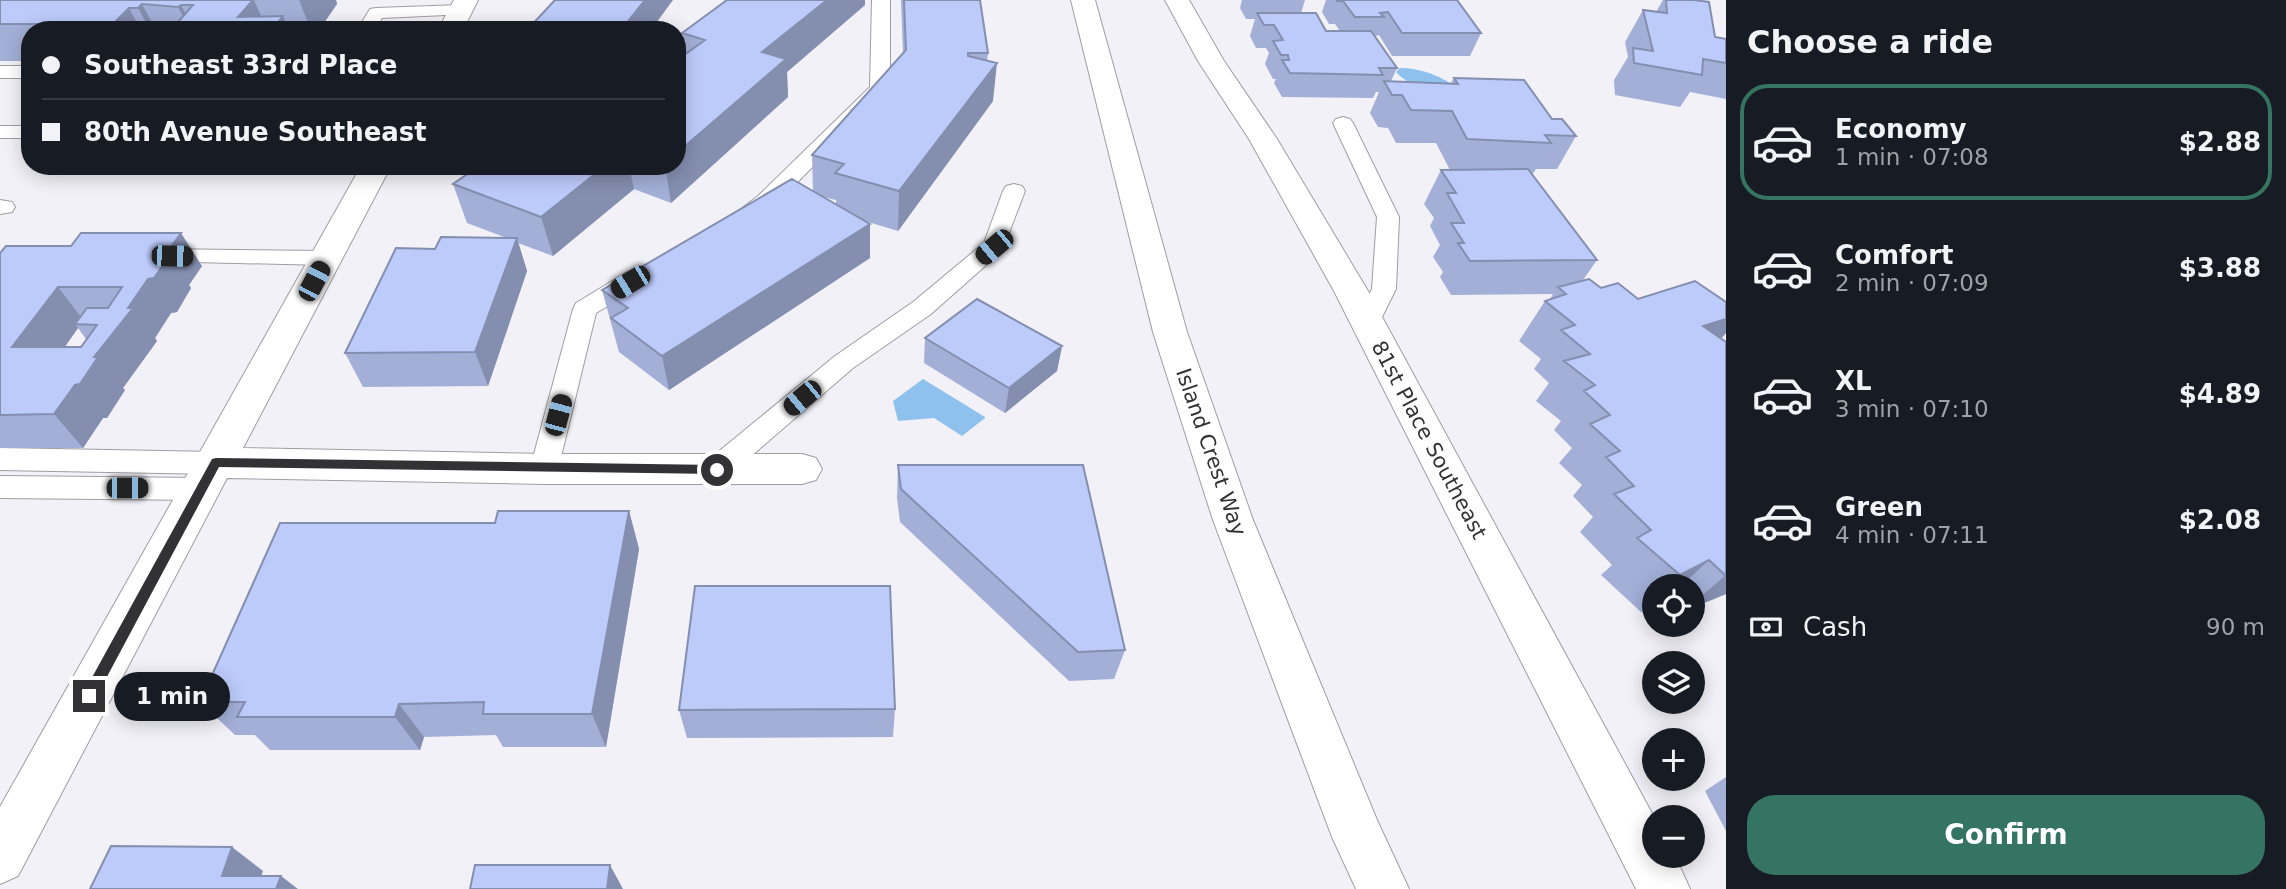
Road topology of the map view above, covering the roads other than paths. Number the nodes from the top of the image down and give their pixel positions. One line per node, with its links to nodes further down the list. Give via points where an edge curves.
1 (745, 0): 7 (lane)
2 (881, 0): 15 (lane, via 880,88 766,201)
3 (1083, 0): 27 (street, Island Crest Way, via 1170,332 1233,520 1358,837)
4 (1177, 0): 19 (street, 81st Place Southeast, via 1211,61 1264,139)
5 (459, 13): 6 (lane, via 376,13)
6 (371, 21)
7 (686, 51)
8 (0, 72): 9 (lane)
9 (21, 72)
10 (1343, 123): 19 (lane, via 1388,217 1384,289)
11 (0, 132): 12 (lane)
12 (21, 132)
13 (371, 175): 17 (street)
14 (1014, 191): 22 (lane, via 994,247 922,308 844,362)
15 (732, 221)
16 (138, 255): 17 (lane)
17 (326, 258): 24 (street)
18 (653, 268): 21 (lane, via 585,309)
19 (1367, 323): 28 (street, 81st Place Southeast)
20 (0, 459): 24 (lane)
21 (544, 469): 22 (street); 24 (street)
22 (717, 470): 23 (street)
23 (802, 470)
24 (209, 476): 25 (lane); 26 (street)
25 (0, 487)
26 (0, 858)
27 (1383, 889)
28 (1664, 889)

